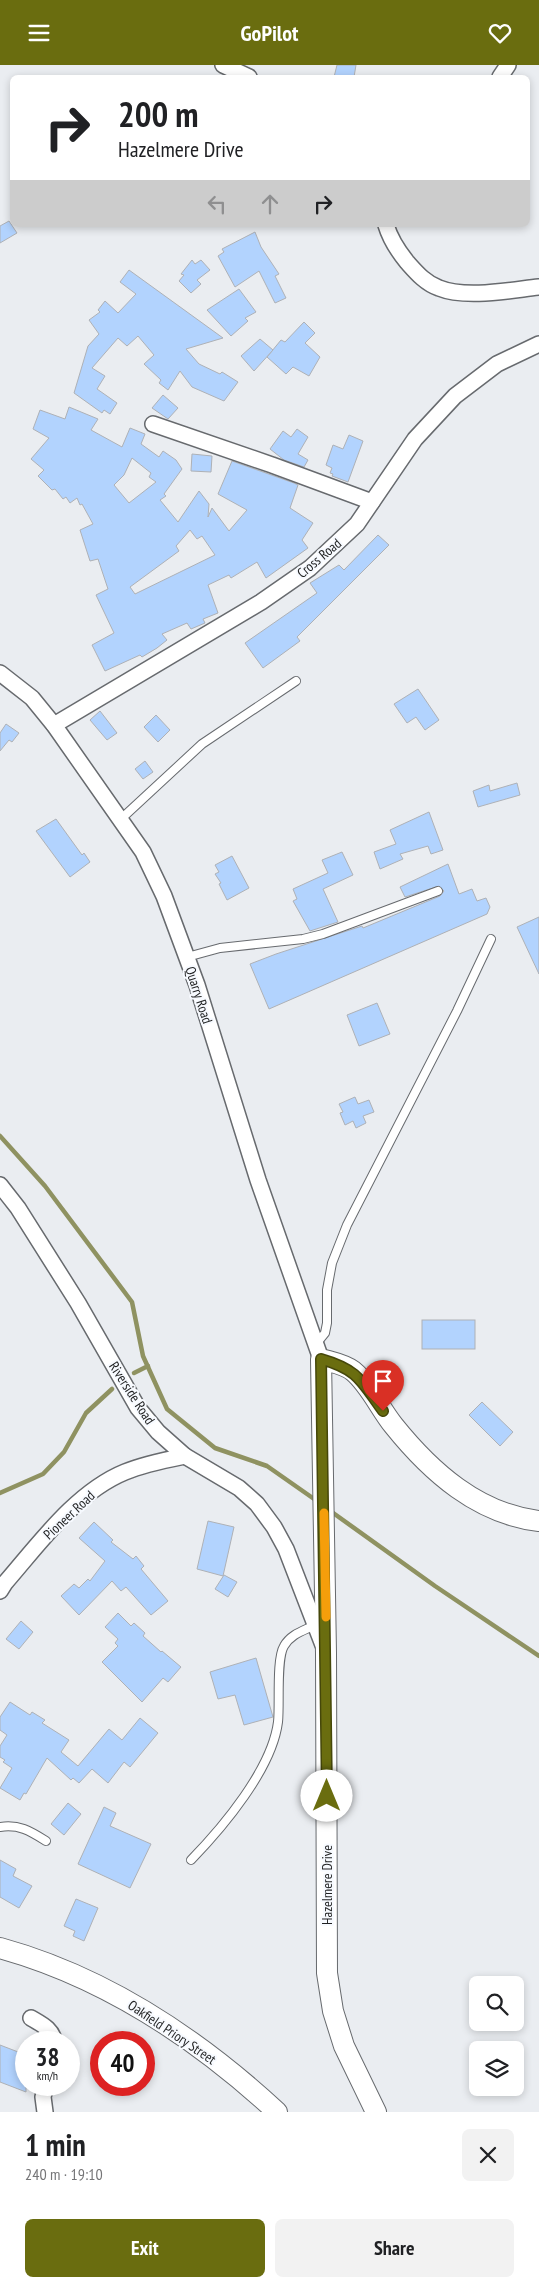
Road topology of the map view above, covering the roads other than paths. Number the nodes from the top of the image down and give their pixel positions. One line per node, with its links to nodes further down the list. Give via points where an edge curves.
1 (222, 65): 2 (street)
2 (244, 75)
3 (387, 227): 4 (street, via 404,259 420,277 440,289 468,293)
4 (539, 287)
5 (539, 344): 7 (street, Cross Road, via 498,364 455,396 415,439)
6 (153, 425): 7 (street)
7 (372, 503): 10 (street, Cross Road, via 357,525 310,568 261,602)
8 (0, 673): 10 (street, Quarry Road, via 32,698)
9 (296, 681): 11 (lane, via 202,744)
10 (54, 725): 11 (street, Quarry Road)
11 (121, 819): 14 (street, Quarry Road, via 143,852)
12 (438, 891): 14 (lane, via 323,934 220,948)
13 (491, 939): 16 (lane, via 332,1263 326,1290 327,1323)
14 (187, 957): 16 (street, Quarry Road, via 258,1180)
15 (0, 1185): 17 (street, Riverside Road, via 78,1303 138,1408 158,1432)
16 (318, 1352): 18 (street, via 353,1371 417,1453 451,1484 486,1507); 21 (street, Hazelmere Drive)
17 (185, 1456): 19 (street, Pioneer Road, via 125,1472 104,1483 69,1512); 20 (street, Riverside Road, via 239,1488 257,1504 286,1549)
18 (539, 1521)
19 (0, 1591)
20 (315, 1625): 21 (street, Riverside Road); 24 (lane, via 293,1635 283,1647 278,1725 272,1745 220,1831)
21 (326, 1653): 31 (street, Hazelmere Drive, via 327,1973 332,2011 344,2046)
22 (0, 1827): 23 (lane, via 14,1825 25,1828)
23 (46, 1841)
24 (191, 1860)
25 (0, 1948): 30 (street, Oakfield Priory Street, via 82,1978 148,2012 205,2051)
26 (31, 2019): 27 (street)
27 (50, 2031)
28 (43, 2096): 29 (street)
29 (45, 2112)
30 (277, 2112)
31 (376, 2112)

